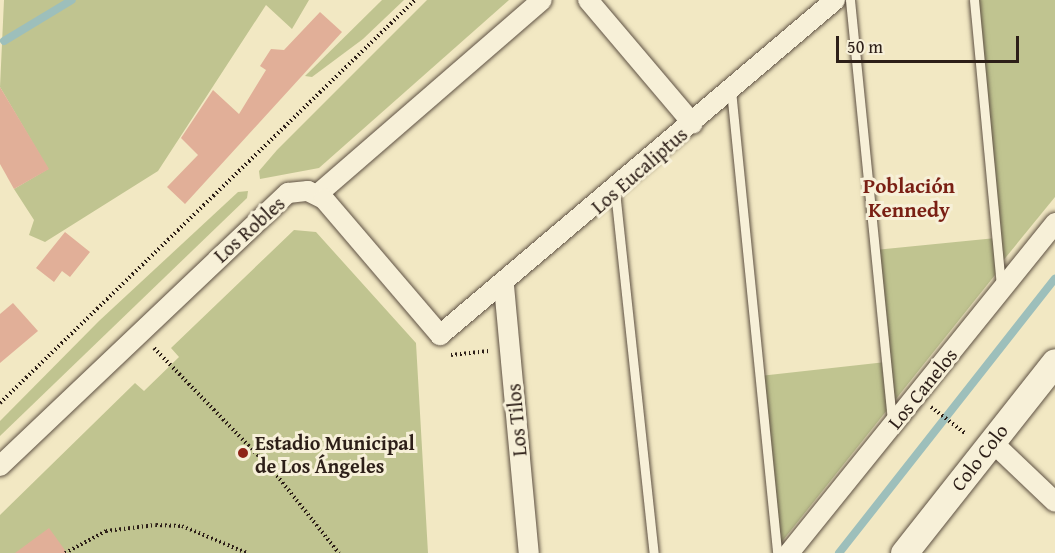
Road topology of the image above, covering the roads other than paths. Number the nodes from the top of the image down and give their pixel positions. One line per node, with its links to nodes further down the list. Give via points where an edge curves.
1 (542, 0): 9 (street)
2 (588, 0): 7 (street)
3 (835, 0): 6 (street, Los Eucaliptus)
4 (850, 0): 14 (lane)
5 (974, 0): 12 (lane)
6 (731, 90): 7 (street, Los Eucaliptus); 20 (lane)
7 (693, 124): 8 (street, Los Eucaliptus)
8 (615, 191): 11 (street, Los Eucaliptus); 19 (lane)
9 (318, 194): 11 (street, Los Eucaliptus, via 440,335); 16 (street, Los Robles, via 288,193 273,203)
10 (1055, 223): 12 (street, Los Canelos)
11 (504, 286): 18 (street, Los Tilos)
12 (1001, 290): 14 (street, Los Canelos)
13 (1055, 362): 15 (main road, Colo Colo)
14 (892, 424): 21 (street, Los Canelos)
15 (991, 441): 17 (street); 22 (main road, Colo Colo)
16 (0, 466)
17 (1055, 502)
18 (529, 553)
19 (654, 553)
20 (777, 553)
21 (789, 553)
22 (904, 553)

